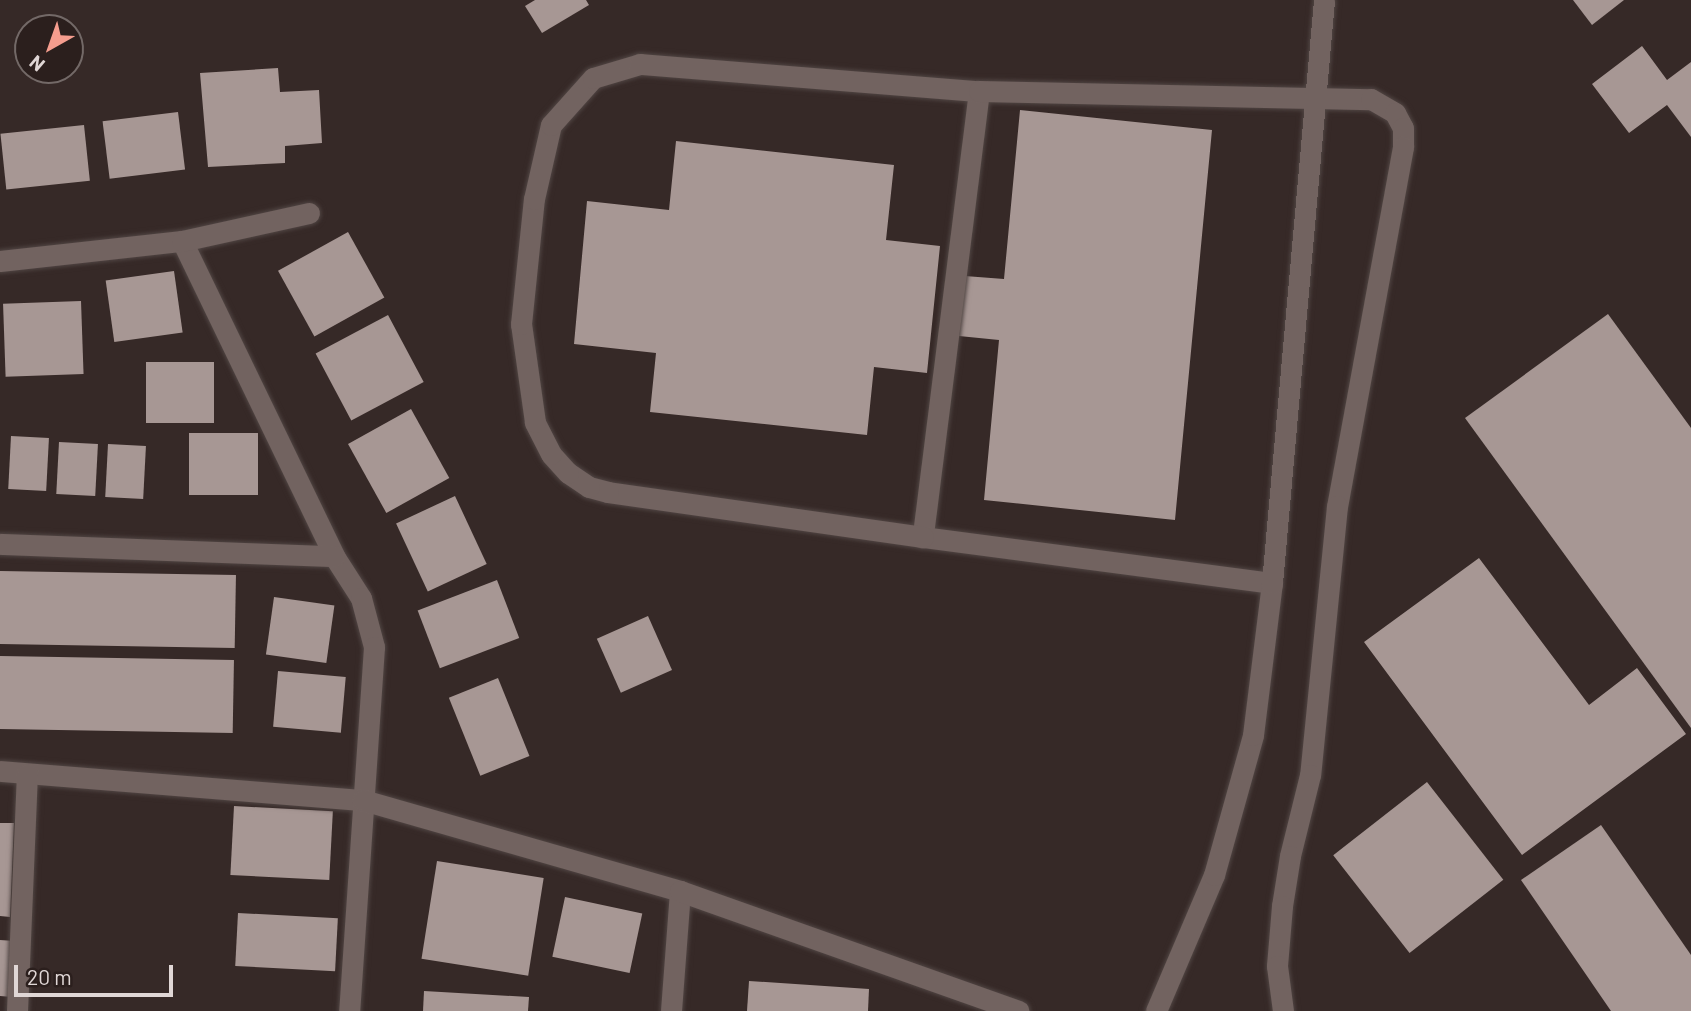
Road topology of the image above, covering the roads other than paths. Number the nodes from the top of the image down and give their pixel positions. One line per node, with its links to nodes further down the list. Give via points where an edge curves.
1 (1324, 0): 3 (street)
2 (979, 91): 3 (street); 7 (street); 7 (street, via 640,64 593,78 551,125 534,199 521,324 535,422 551,454 568,473 589,487 608,492)
3 (1316, 98): 10 (street); 20 (street, via 1371,99 1384,106 1395,113 1403,128 1403,147 1337,506 1310,775 1282,906 1277,966)
4 (309, 213): 5 (street)
5 (182, 241): 6 (street); 9 (street)
6 (0, 261)
7 (923, 537): 10 (street)
8 (0, 544): 9 (street)
9 (334, 556): 13 (street, via 361,598 374,647)
10 (1272, 583): 19 (street, via 1253,735 1214,874)
11 (0, 771): 12 (street)
12 (27, 774): 13 (street); 15 (street)
13 (363, 800): 14 (street); 16 (street)
14 (680, 891): 17 (street); 18 (street)
15 (17, 1011)
16 (349, 1011)
17 (671, 1011)
18 (1018, 1011)
19 (1156, 1011)
20 (1283, 1011)

